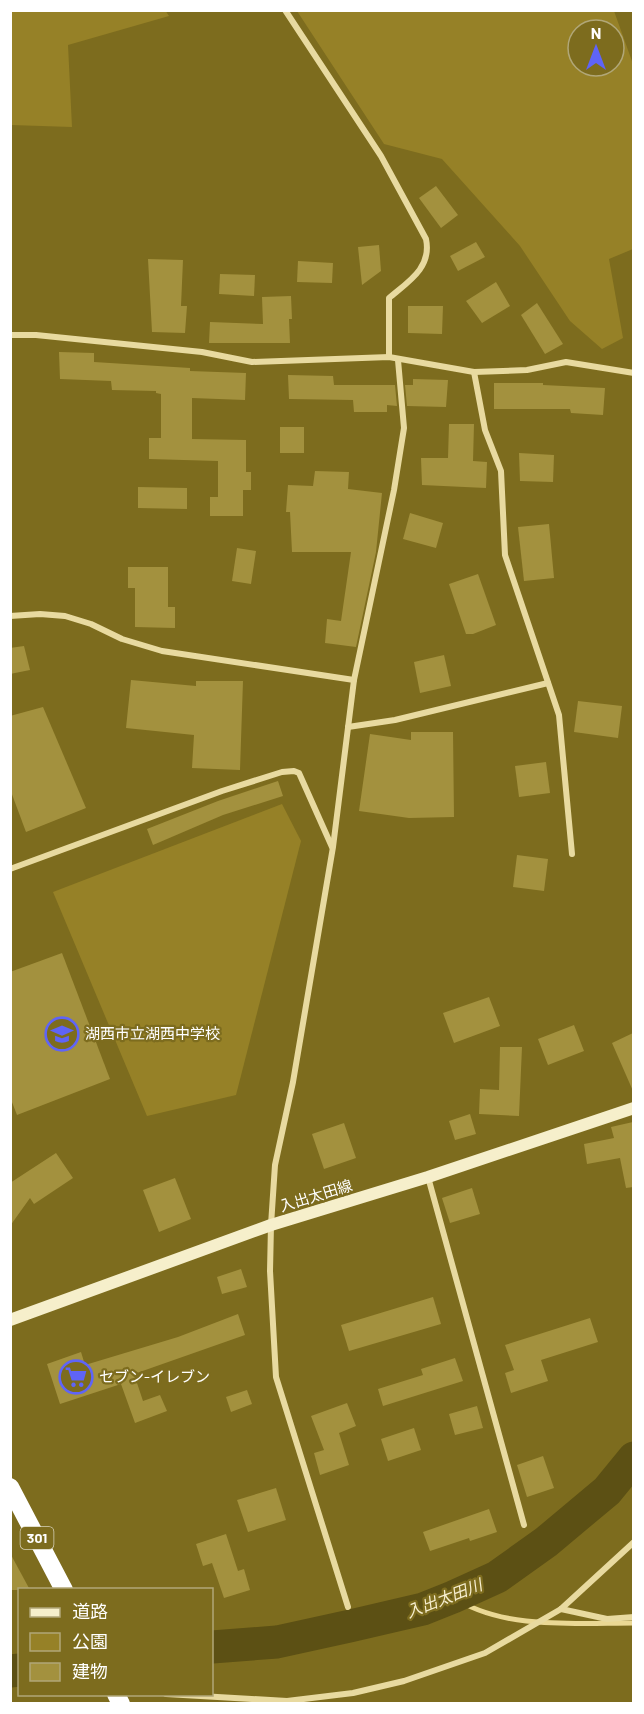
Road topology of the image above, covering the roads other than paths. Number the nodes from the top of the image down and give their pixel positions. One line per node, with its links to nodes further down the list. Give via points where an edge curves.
1 (285, 10): 3 (street, via 381,156 426,239 428,248 419,273 389,298)
2 (10, 335): 3 (street, via 202,352 252,362)
3 (389, 357): 4 (street)
4 (398, 360): 5 (street); 8 (street, via 404,428)
5 (474, 372): 6 (street, via 527,370 566,362); 9 (street, via 485,430 501,471 505,555)
6 (633, 373)
7 (10, 616): 8 (street, via 65,616 162,651)
8 (354, 680): 10 (street)
9 (548, 683): 10 (street, via 395,720); 12 (street, via 559,715)
10 (348, 727): 11 (street)
11 (333, 847): 13 (street, via 299,774 294,771 222,791); 16 (street, via 275,1165)
12 (572, 854)
13 (10, 869)
14 (633, 1108): 15 (main road, 入出太田線)
15 (428, 1178): 16 (main road, 入出太田線); 19 (street)
16 (272, 1225): 17 (main road, 入出太田線); 22 (street, via 270,1271 276,1377)
17 (10, 1320)
18 (10, 1487): 21 (highway, 301)
19 (524, 1525)
20 (633, 1542): 23 (street)
21 (63, 1588)
22 (348, 1606)
23 (561, 1609): 24 (street, via 607,1619); 25 (street, via 485,1653 404,1681 352,1693 287,1701)
24 (633, 1617)
25 (186, 1696)

